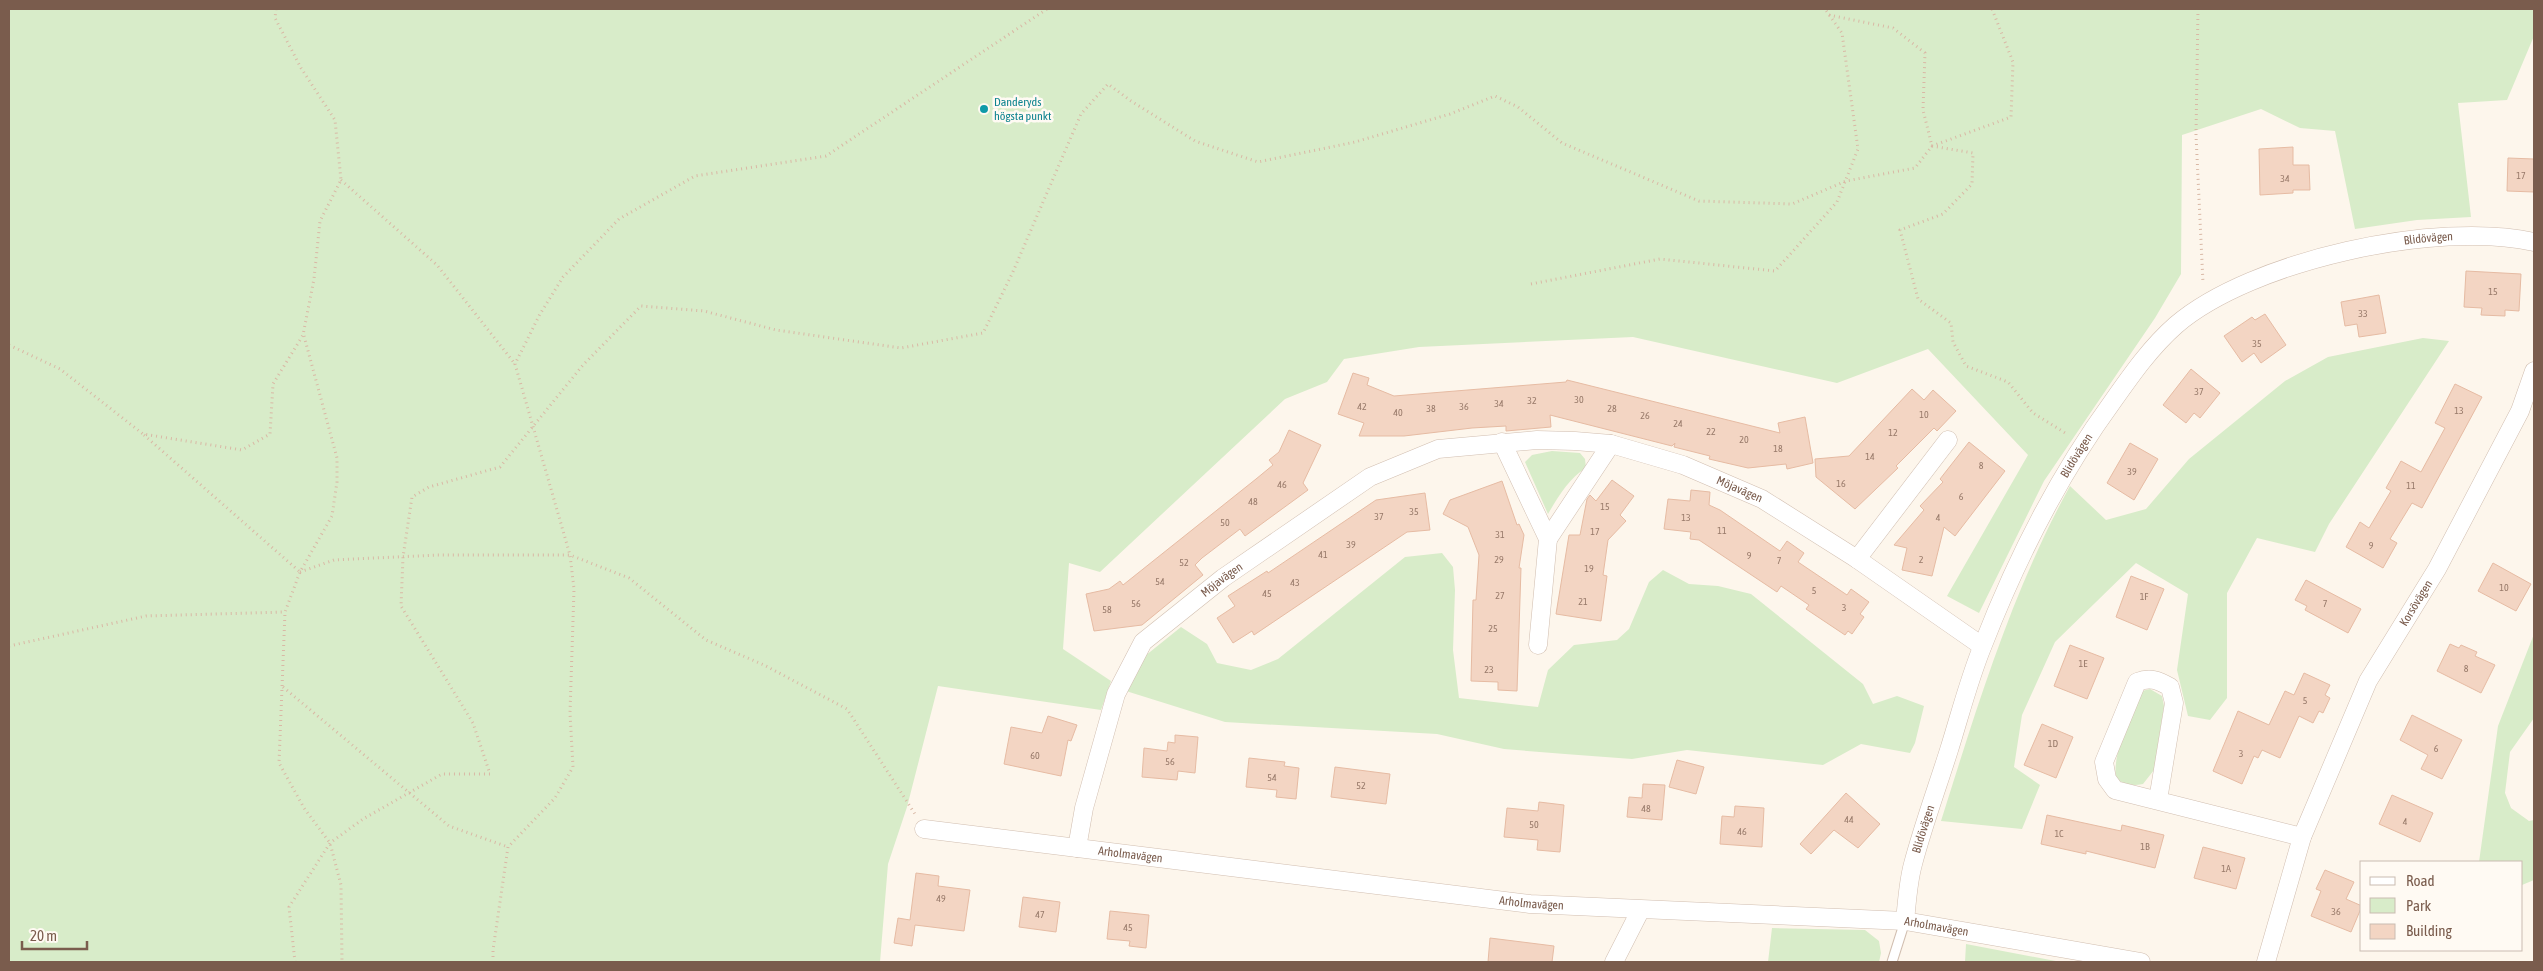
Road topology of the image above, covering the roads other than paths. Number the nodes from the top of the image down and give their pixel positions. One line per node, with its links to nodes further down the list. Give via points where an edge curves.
1 (2534, 242): 9 (street, Blidövägen, via 2487,236 2391,243 2310,260 2271,272 2204,303 2175,326 2138,366 2083,445 2014,573)
2 (2534, 371): 12 (street, Korsövägen, via 2520,411 2437,569 2368,681)
3 (1948, 440): 7 (street)
4 (1502, 442): 5 (street, Möjavägen, via 1537,440); 6 (street); 13 (street, Möjavägen, via 1438,449 1370,477 1223,578 1143,642 1116,694 1084,808)
5 (1611, 444): 6 (street); 7 (street, Möjavägen, via 1683,466 1762,499)
6 (1548, 539): 8 (street)
7 (1857, 559): 9 (street, Möjavägen)
8 (1538, 645)
9 (1982, 646): 15 (street, Blidövägen, via 1912,866)
10 (2158, 800): 10 (street, via 2115,790 2107,779 2104,762 2137,682 2147,678 2170,687 2174,703); 12 (street)
11 (924, 829): 13 (street, Arholmavägen)
12 (2302, 837): 19 (street, Korsövägen)
13 (1077, 848): 14 (street, Arholmavägen, via 1530,904)
14 (1640, 911): 15 (street, Arholmavägen); 16 (street)
15 (1904, 921): 17 (lane, Blidövägen); 18 (street, Arholmavägen)
16 (1614, 962)
17 (1892, 962)
18 (2141, 962)
19 (2266, 962)

